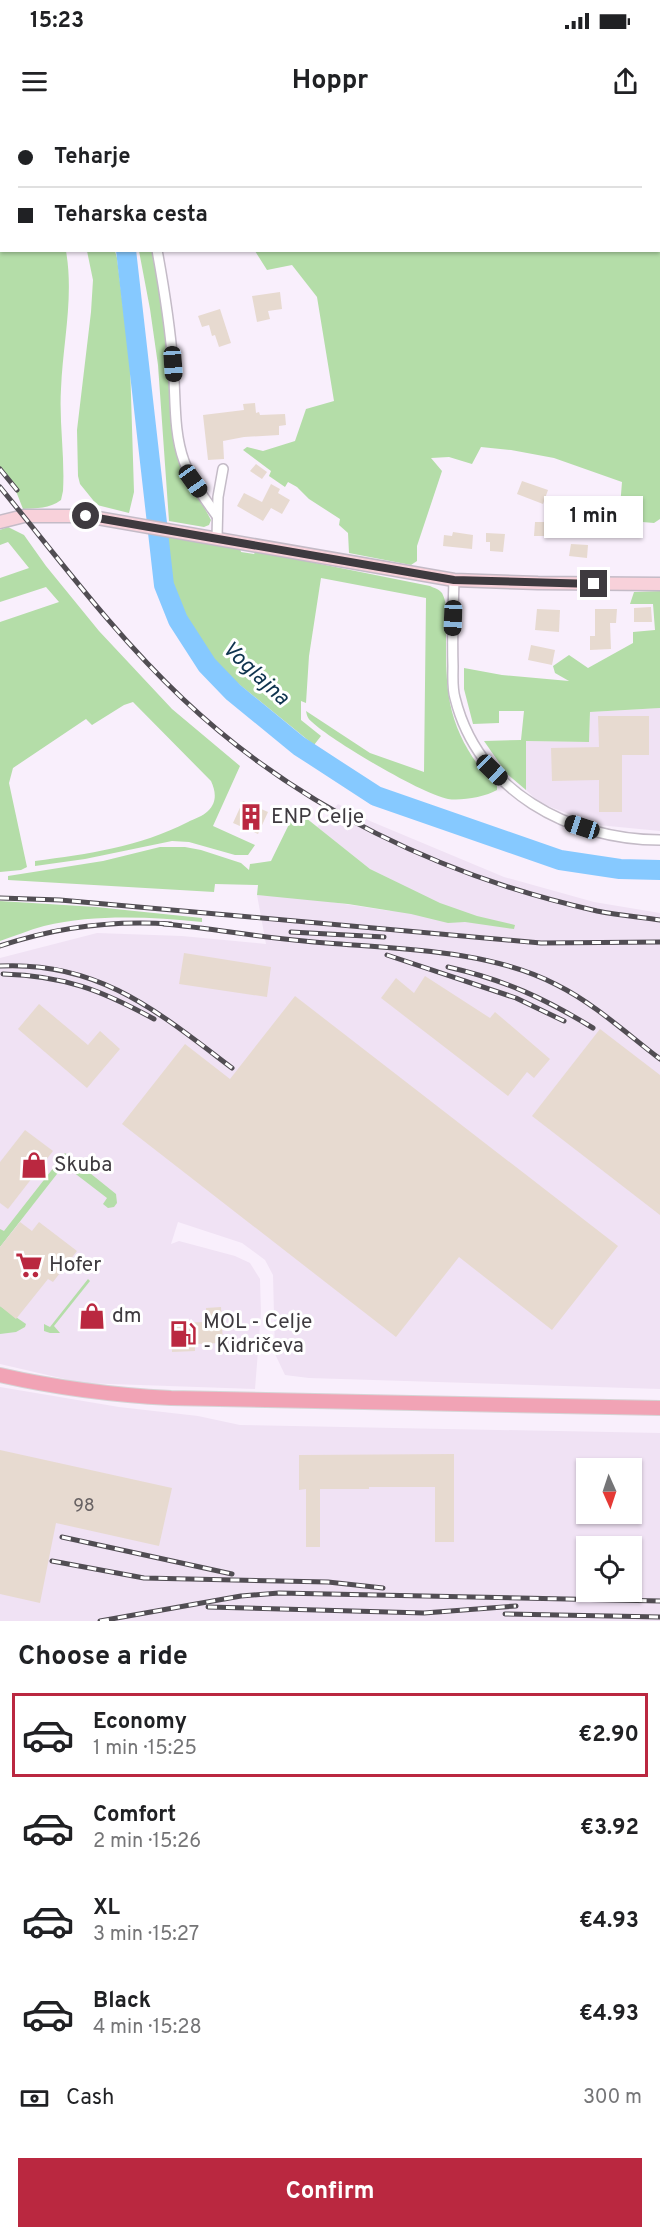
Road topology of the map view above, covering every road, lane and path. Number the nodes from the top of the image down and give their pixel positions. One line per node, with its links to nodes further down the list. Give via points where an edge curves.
1 (157, 252): 3 (street, via 180,445 193,481)
2 (224, 470): 3 (street)
3 (217, 516): 5 (street)
4 (0, 522): 5 (street, via 24,516 86,516)
5 (217, 538): 6 (street)
6 (454, 580): 7 (street); 8 (street, via 454,696 474,747 492,770 535,807 565,822 598,832)
7 (660, 584)
8 (660, 840)
9 (0, 1375): 10 (main road, via 42,1385 171,1398)
10 (660, 1408)

